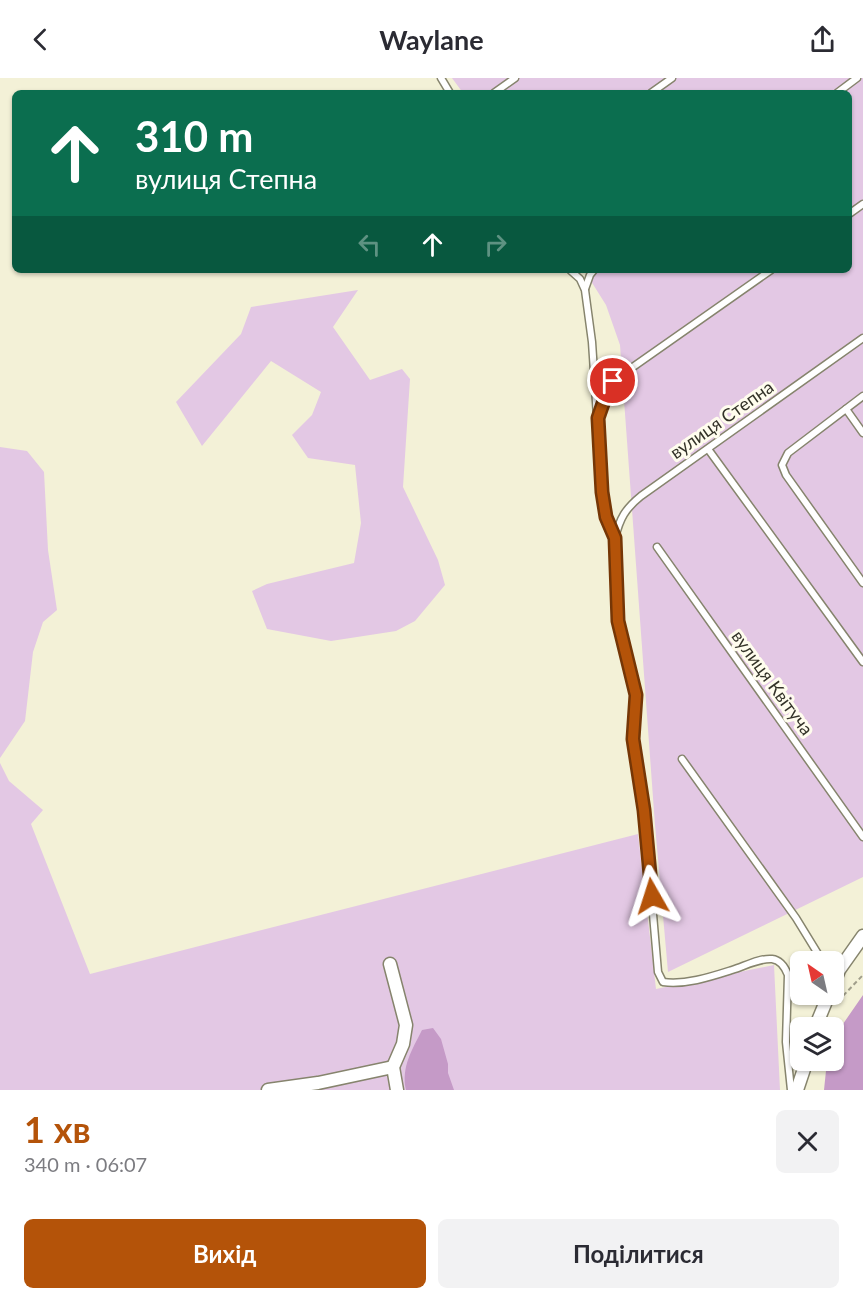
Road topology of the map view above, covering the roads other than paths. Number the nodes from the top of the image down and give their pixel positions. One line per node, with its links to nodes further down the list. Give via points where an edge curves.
1 (514, 78): 4 (lane)
2 (672, 78): 5 (lane)
3 (857, 78): 6 (lane)
4 (498, 90)
5 (655, 90)
6 (841, 90)
7 (573, 273): 10 (lane)
8 (592, 273): 10 (lane)
9 (767, 273): 14 (lane, via 613,381)
10 (585, 290): 14 (lane)
11 (863, 339): 16 (lane, вулиця Степна)
12 (863, 396): 13 (lane)
13 (846, 409): 15 (lane); 19 (lane, via 788,453 782,465)
14 (598, 418): 17 (lane, via 602,492)
15 (863, 433)
16 (708, 449): 17 (lane, вулиця Степна, via 631,504 620,518); 20 (lane)
17 (615, 538): 31 (lane, via 618,621 636,695 633,739 644,810 658,972 663,982 678,984 760,960 774,959 784,965 788,975 786,1042)
18 (657, 547): 22 (lane, вулиця Квітуча)
19 (863, 583)
20 (863, 662)
21 (682, 759): 24 (lane)
22 (863, 837)
23 (863, 936): 26 (street)
24 (816, 951)
25 (390, 964): 27 (street, via 406,1025)
26 (844, 965)
27 (393, 1067): 29 (street); 30 (street)
28 (804, 1071): 32 (street)
29 (268, 1090)
30 (397, 1090)
31 (791, 1090)
32 (797, 1090)

